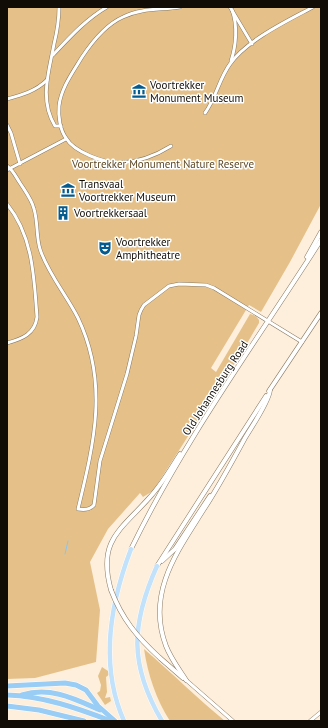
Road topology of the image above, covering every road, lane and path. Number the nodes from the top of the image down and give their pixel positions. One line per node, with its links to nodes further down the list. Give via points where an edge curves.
1 (59, 7): 7 (street)
2 (107, 7): 7 (street, via 85,23)
3 (180, 7): 13 (street, via 134,12 106,29 84,55 64,89 59,108)
4 (313, 7): 6 (street)
5 (231, 9): 6 (street); 8 (street, via 236,42)
6 (252, 44): 8 (street, via 238,54)
7 (52, 57): 9 (street)
8 (229, 66): 11 (street)
9 (47, 80): 10 (street, via 40,87); 13 (street, via 47,107 55,126)
10 (7, 99)
11 (205, 113)
12 (7, 125): 16 (street)
13 (61, 126): 14 (street)
14 (66, 139): 15 (street, via 75,148 87,154 113,162 142,160); 16 (street)
15 (171, 146)
16 (20, 164): 17 (street)
17 (8, 168): 23 (street, via 34,207 40,250 78,319 93,363 96,404 94,436 78,509 90,509 94,503 100,461 129,367 138,314 144,305 169,286 206,286 227,295)
18 (7, 204): 25 (street, via 20,222 29,245 37,317 35,326 28,334)
19 (321, 232): 21 (main road)
20 (321, 240): 21 (main road, Old Johannesburg Road)
21 (290, 287): 23 (main road, Old Johannesburg Road)
22 (321, 313): 24 (main road)
23 (268, 321): 24 (street); 27 (main road, Old Johannesburg Road)
24 (302, 342): 26 (main road)
25 (7, 343)
26 (270, 390): 28 (main road); 30 (main road)
27 (210, 410): 29 (main road, Old Johannesburg Road, via 165,484); 31 (main road, bridge, via 152,495 114,537 106,566 110,590 127,623 142,641)
28 (224, 474): 30 (main road, via 175,549); 31 (main road, via 172,564 160,600 160,625 166,646)
29 (131, 549): 41 (main road, via 116,595 109,642 112,682)
30 (157, 566): 42 (main road, via 140,613 137,644 139,662 148,692)
31 (186, 680): 43 (street)
32 (7, 686): 36 (highway, via 76,684 90,694)
33 (7, 695): 34 (highway)
34 (21, 696): 36 (highway, via 37,692 54,692); 39 (highway, via 60,703)
35 (7, 706): 38 (highway, via 39,710)
36 (103, 712): 40 (highway)
37 (321, 712): 44 (street)
38 (84, 721)
39 (111, 721)
40 (115, 721)
41 (124, 721)
42 (162, 721)
43 (233, 721)
44 (310, 721)

